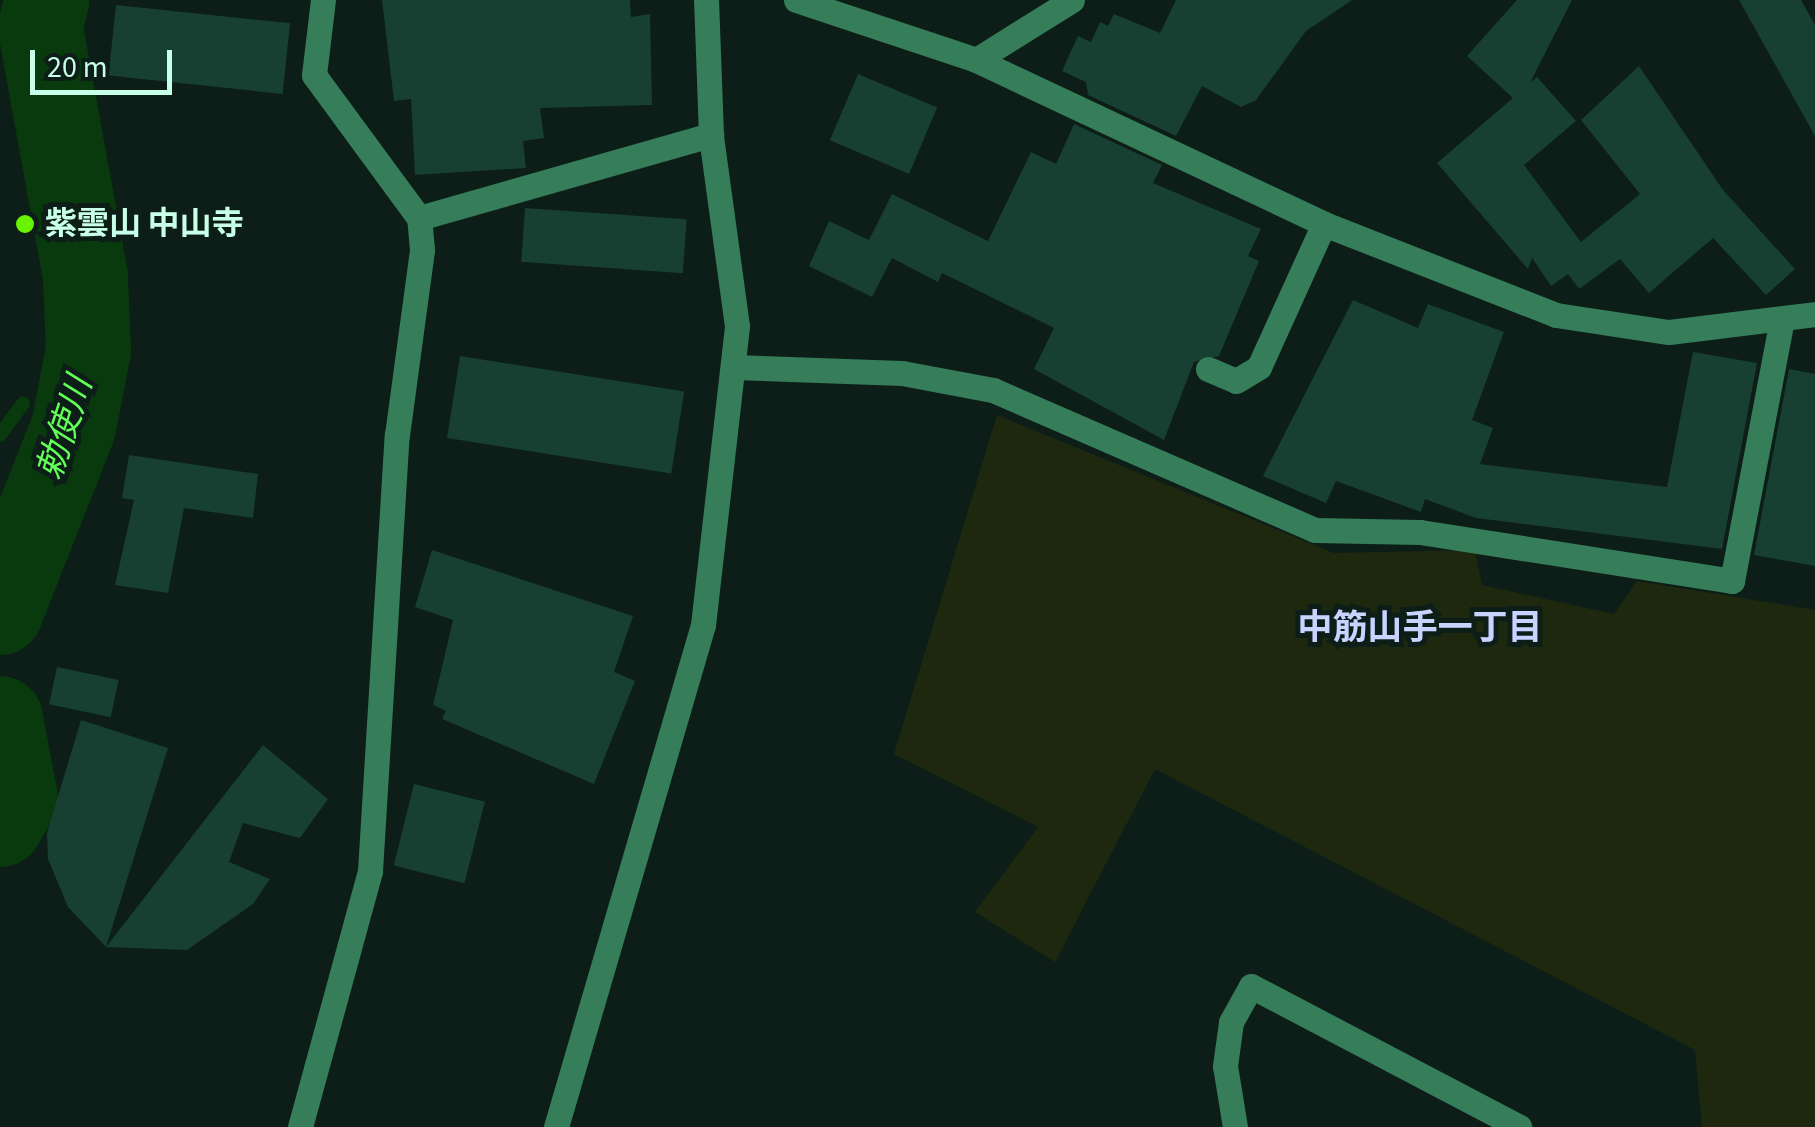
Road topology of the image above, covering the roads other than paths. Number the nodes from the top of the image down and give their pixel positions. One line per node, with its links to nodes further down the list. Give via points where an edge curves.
1 (323, 0): 7 (street, via 314,75)
2 (706, 0): 6 (street)
3 (796, 0): 5 (street)
4 (1072, 0): 5 (street)
5 (976, 60): 8 (street)
6 (711, 135): 7 (street); 11 (street, via 736,294)
7 (419, 218): 13 (street, via 370,872)
8 (1324, 224): 10 (street, via 1556,315 1669,332); 12 (street, via 1259,367 1236,381)
9 (1815, 314): 10 (street)
10 (1782, 320): 11 (street, via 1732,581 1420,532 1315,530 993,390 902,373)
11 (733, 367): 14 (street, via 693,679)
12 (1208, 369)
13 (300, 1127)
14 (556, 1127)
15 (1235, 1127): 16 (street, via 1224,1066 1231,1022 1251,986)
16 (1519, 1127)

